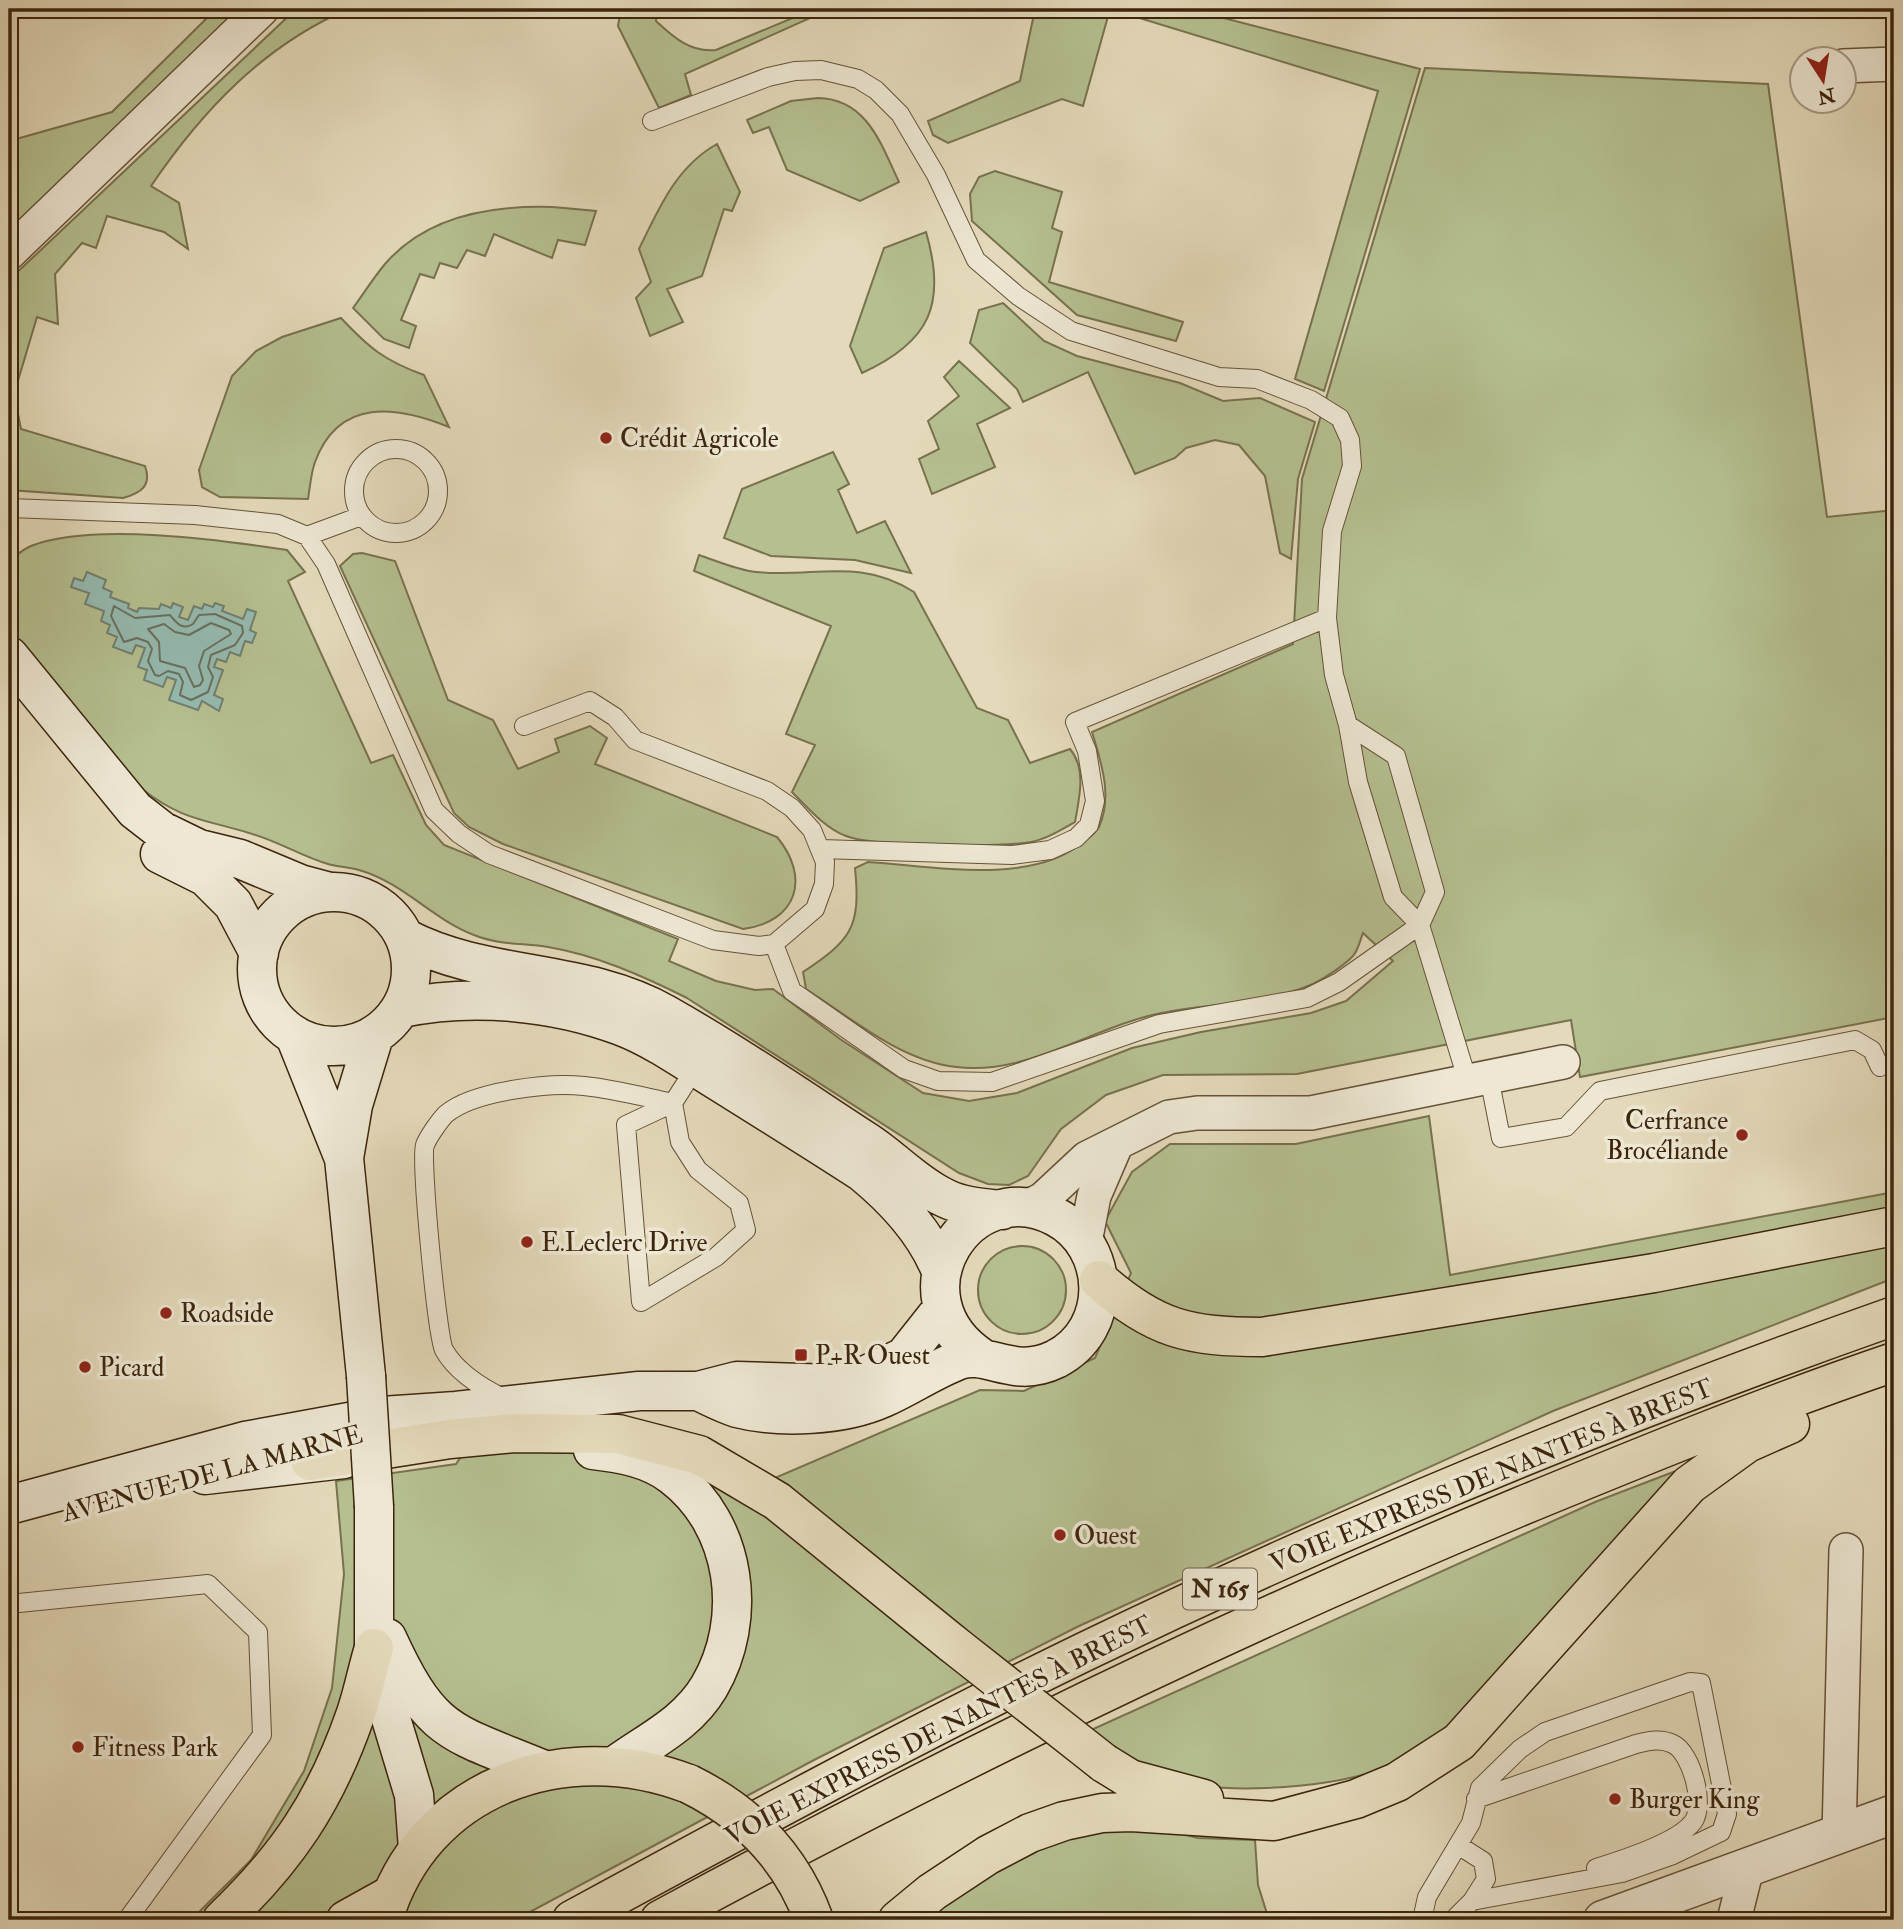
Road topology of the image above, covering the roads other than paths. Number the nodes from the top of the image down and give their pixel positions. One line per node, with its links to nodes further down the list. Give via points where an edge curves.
1 (262, 9): 5 (street)
2 (1894, 64): 3 (street)
3 (1857, 65)
4 (652, 121): 9 (lane, via 795,71 821,70 858,79 900,114 936,175 975,260 1018,296 1071,331 1219,377 1257,379 1311,400 1340,418 1350,440 1352,466 1332,531)
5 (9, 253)
6 (9, 508): 8 (lane, via 195,515 278,524)
7 (361, 516): 7 (lane, via 392,533 425,523 439,491 435,473 425,459 410,450 392,448 375,453 362,465 355,482 354,499); 8 (lane)
8 (307, 536): 18 (lane, via 326,564 434,810 459,834 489,854 713,940)
9 (1327, 618): 12 (lane, via 1334,676); 14 (lane, via 1075,722 1087,751 1095,801 1089,825 1076,838 1050,850 1012,855)
10 (9, 656): 15 (main road, via 135,810 162,831 199,849)
11 (9, 696): 19 (main road, via 143,844 206,877 233,904)
12 (1348, 725): 16 (lane, via 1358,782 1393,897); 16 (lane, via 1396,756 1435,892)
13 (524, 726): 14 (lane, via 590,702 615,716 635,740 766,791 792,808 812,830)
14 (821, 849): 18 (lane, via 824,884 816,909)
15 (330, 892): 17 (main road, via 375,903 393,918); 19 (main road, via 292,905 277,918)
16 (1420, 925): 18 (lane, via 1339,982 1307,998 1159,1024 992,1082 964,1084 904,1069 792,991); 26 (lane)
17 (405, 938): 20 (main road, via 412,973); 30 (main road, via 458,960 590,985 663,1013 870,1144 944,1198 971,1207)
18 (774, 944)
19 (259, 953): 21 (main road, via 258,981 268,1008)
20 (402, 1008): 22 (main road); 24 (main road, via 454,999 577,1013 622,1027)
21 (295, 1036): 22 (main road, via 335,1047); 29 (main road)
22 (374, 1036): 29 (main road, via 353,1105)
23 (1563, 1062): 26 (street)
24 (696, 1067): 27 (lane); 33 (main road, via 884,1190 920,1230)
25 (1880, 1067): 26 (lane, via 1872,1050 1855,1040 1600,1091 1566,1127 1502,1138)
26 (1478, 1080): 28 (street, via 1311,1113 1169,1117)
27 (673, 1103): 27 (lane, via 626,1125 641,1302 716,1257 746,1230 738,1203 698,1170 680,1142); 41 (lane, via 583,1085 537,1087 480,1097 446,1114 424,1146 442,1346 480,1387)
28 (1116, 1145): 30 (street, via 1087,1158 1043,1199); 32 (street, via 1094,1196)
29 (344, 1158): 48 (main road, bridge, via 366,1376)
30 (1014, 1209): 32 (main road, via 1053,1215); 33 (main road, via 970,1226 947,1254)
31 (1894, 1226): 34 (main road, via 1654,1273 1262,1337 1215,1337 1169,1327 1132,1308)
32 (1085, 1242): 34 (main road)
33 (941, 1271): 35 (main road)
34 (1099, 1280): 37 (main road, via 1096,1311 1082,1339 1070,1350 1027,1367 1004,1366)
35 (942, 1309): 37 (main road, via 957,1338); 40 (main road, AVENUE DE LA MARNE, via 904,1357 853,1381 737,1381)
36 (1894, 1316): 66 (main road, VOIE EXPRESS DE NANTES À BREST / N 165, via 1530,1455 1230,1584 982,1702)
37 (982, 1358): 40 (main road, AVENUE DE LA MARNE, via 960,1360 880,1400 821,1415 738,1408)
38 (1894, 1363): 67 (main road, VOIE EXPRESS DE NANTES À BREST / N 165, via 1670,1445 1269,1613 996,1744)
39 (1894, 1386): 53 (main road, via 1776,1429 1718,1462 1648,1529 1459,1742 1397,1782)
40 (698, 1391): 41 (main road, AVENUE DE LA MARNE, via 639,1391)
41 (513, 1403): 42 (main road, AVENUE DE LA MARNE)
42 (456, 1411): 44 (main road, AVENUE DE LA MARNE, via 298,1444); 45 (main road, AVENUE DE LA MARNE, via 382,1416 293,1430)
43 (310, 1461): 44 (main road); 51 (main road, via 572,1447 634,1457 673,1475 706,1512 729,1562 733,1594 728,1640 709,1688 694,1707 677,1725); 53 (main road, bridge, via 514,1433 618,1434 699,1455 777,1502 1130,1779 1193,1798 1272,1804)
44 (205, 1475): 46 (main road, AVENUE DE LA MARNE)
45 (9, 1505)
46 (9, 1527)
47 (1846, 1550): 56 (street)
48 (375, 1574): 50 (main road); 52 (main road, via 387,1638 409,1684 430,1714 463,1738)
49 (9, 1604): 63 (lane, via 208,1584 258,1632 262,1735)
50 (374, 1648): 58 (main road, via 414,1795); 64 (main road, via 344,1747 302,1830)
51 (616, 1765): 52 (main road); 68 (main road, bridge, via 665,1775 732,1808 768,1841 796,1881)
52 (544, 1770): 58 (main road, via 478,1797)
53 (1356, 1799): 69 (main road, via 1274,1821 1131,1812 1064,1821 988,1855)
54 (1476, 1799): 57 (lane, via 1471,1823); 60 (lane, via 1636,1744 1660,1740 1676,1745 1685,1756 1699,1793 1693,1822 1671,1838 1618,1861); 60 (lane, via 1480,1788 1520,1749 1545,1732 1690,1682 1701,1683 1727,1814 1721,1832 1622,1873)
55 (1894, 1814): 56 (main road)
56 (1839, 1835): 59 (main road)
57 (1458, 1845): 61 (lane, via 1483,1861 1486,1879); 70 (lane, via 1427,1897)
58 (418, 1849): 62 (main road, via 398,1877)
59 (1748, 1868): 72 (main road); 73 (street)
60 (1533, 1888): 61 (lane)
61 (1472, 1901): 71 (lane)
62 (387, 1908): 65 (main road)
63 (127, 1920)
64 (222, 1920)
65 (346, 1920)
66 (572, 1920)
67 (660, 1920)
68 (814, 1920)
69 (898, 1920)
70 (1422, 1920)
71 (1453, 1920)
72 (1603, 1920)
73 (1734, 1920)

